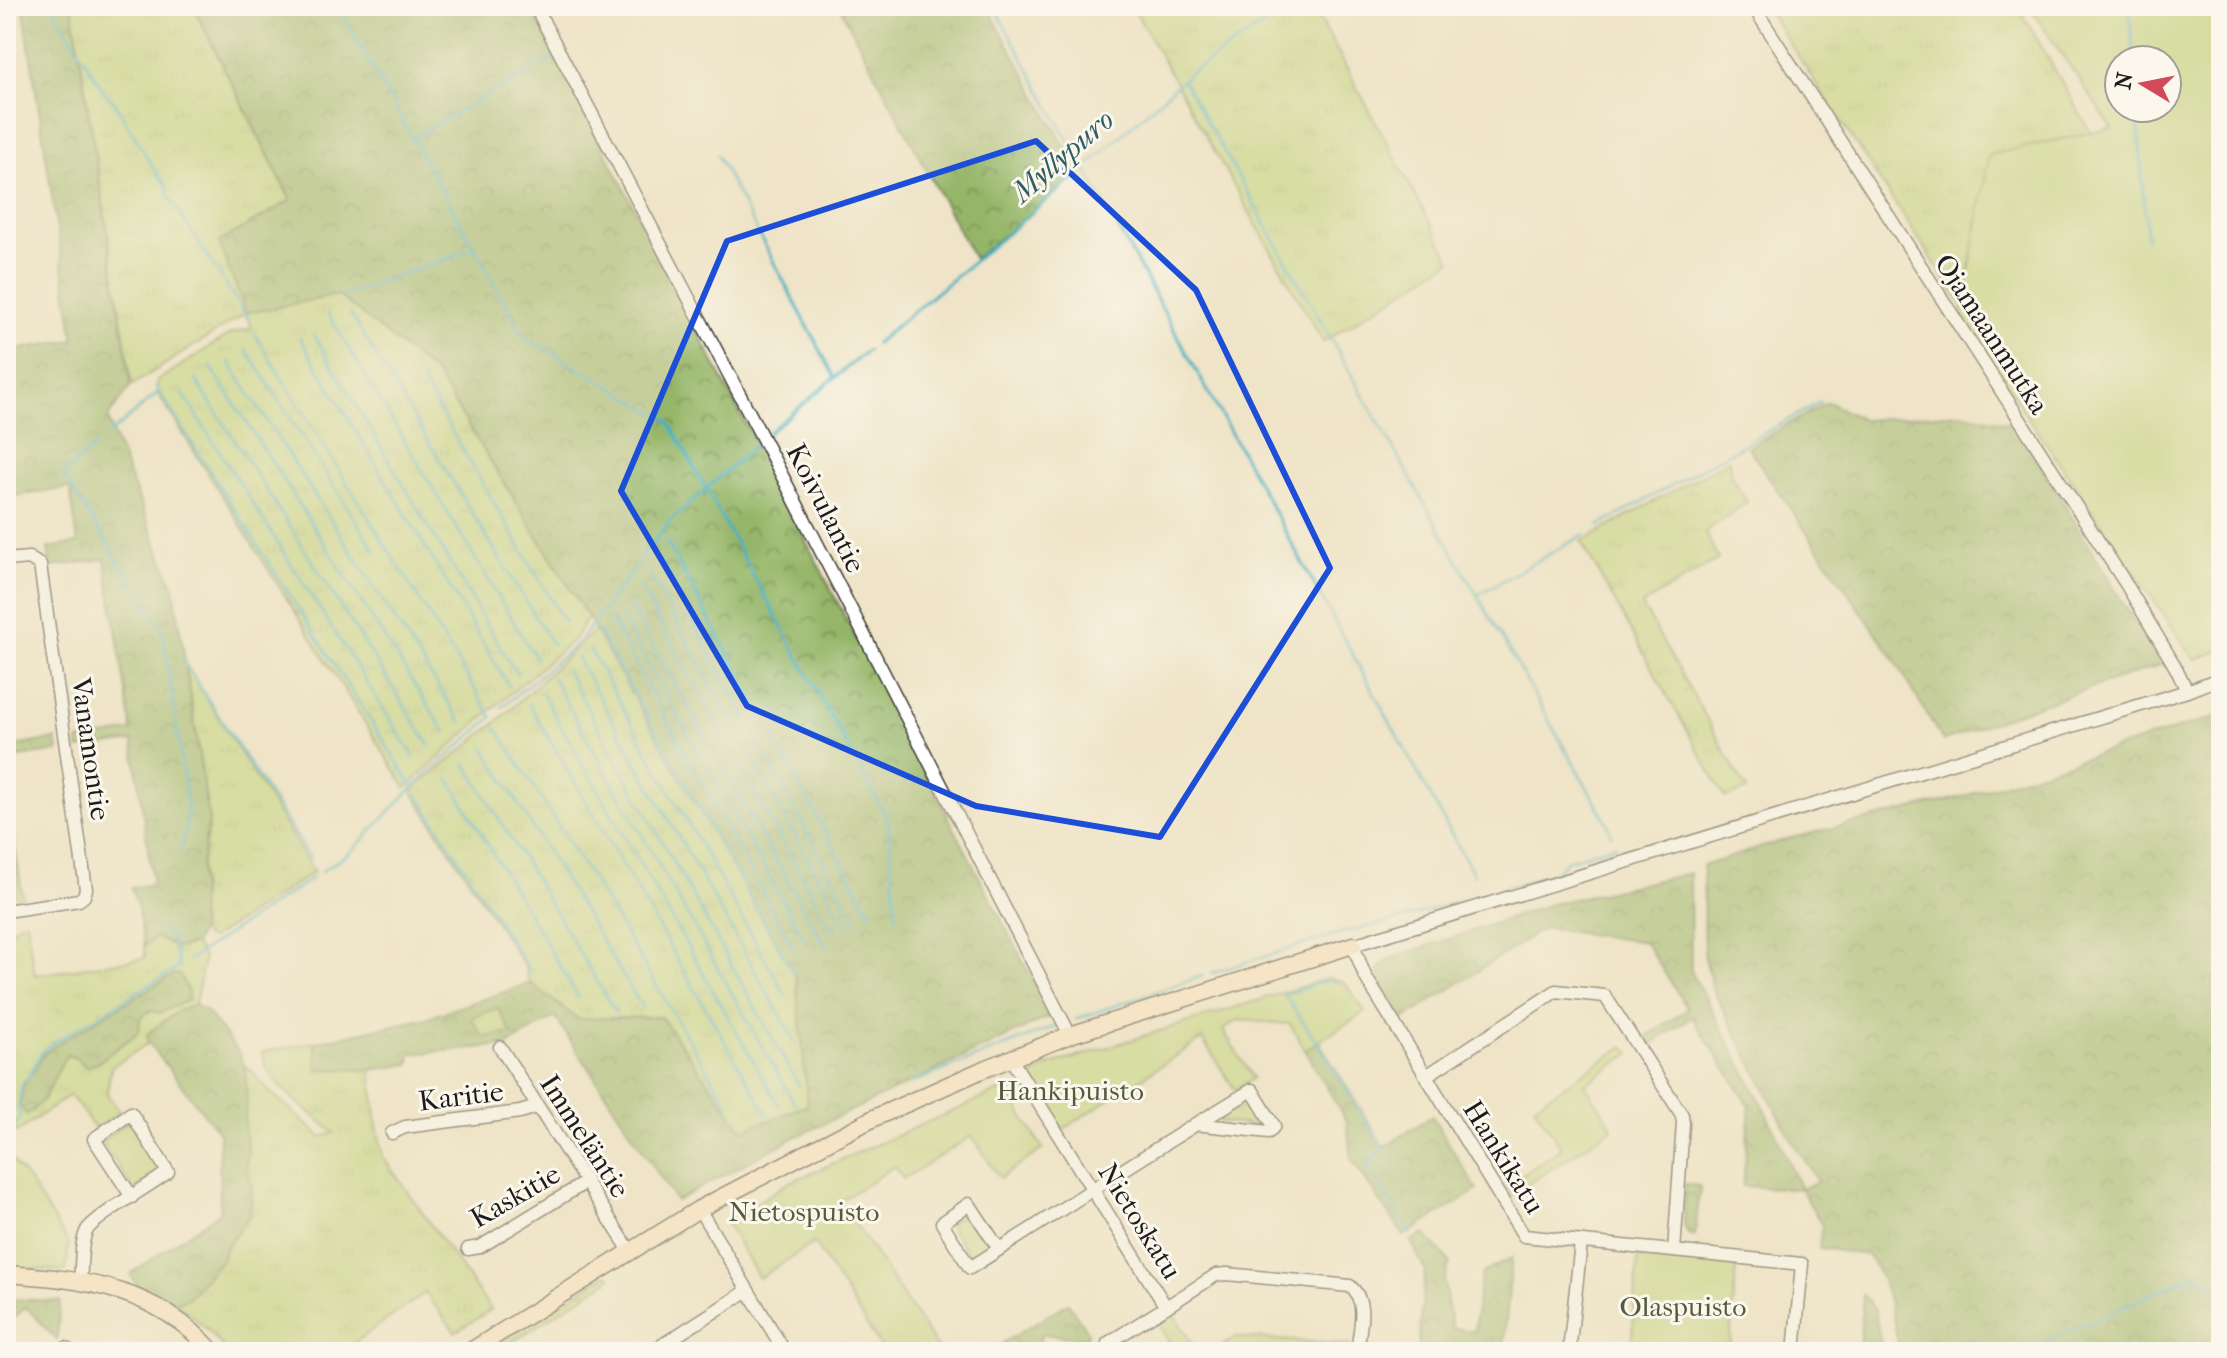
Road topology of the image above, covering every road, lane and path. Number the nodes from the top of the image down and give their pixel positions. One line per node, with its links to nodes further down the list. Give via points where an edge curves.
1 (535, 6): 8 (street, Koivulantie)
2 (1753, 6): 5 (street, Ojamaanmutka, via 2126,584)
3 (6, 560): 6 (street, Vanamontie, via 29,558 40,565 86,889 79,900)
4 (2221, 678): 5 (street)
5 (2187, 691): 7 (street)
6 (6, 911)
7 (1353, 945): 8 (street); 11 (street, Hankikatu, via 1365,976)
8 (1070, 1035): 10 (street)
9 (500, 1047): 12 (street, Immeläntie)
10 (1011, 1059): 16 (street, Nietoskatu); 18 (street, via 874,1118)
11 (1426, 1076): 19 (street, Hankikatu, via 1524,1236); 23 (street, via 1556,991 1605,996 1682,1115)
12 (537, 1107): 14 (street, Karitie); 15 (street, Immeläntie)
13 (1195, 1124): 13 (street, via 1269,1132 1274,1126 1252,1090); 16 (street)
14 (392, 1133)
15 (586, 1182): 20 (street, Kaskitie, via 480,1247); 22 (street, Immeläntie)
16 (1091, 1189): 21 (street); 27 (street, Nietoskatu)
17 (132, 1197): 17 (street, via 168,1171 131,1113 94,1140); 25 (street, via 87,1230)
18 (699, 1209): 22 (street); 26 (street)
19 (1581, 1243): 23 (street, Hankikatu); 36 (street)
20 (468, 1249)
21 (999, 1249): 21 (street, via 969,1204 942,1223 970,1268)
22 (630, 1251): 31 (street)
23 (1674, 1251): 37 (street, Hankikatu, via 1802,1264)
24 (6, 1274): 25 (street)
25 (80, 1280): 30 (street, via 151,1304)
26 (747, 1291): 32 (street); 33 (street)
27 (1166, 1307): 34 (street, via 1108,1343); 35 (street, Nietoskatu, via 1216,1275 1350,1286 1362,1303)
28 (61, 1352): 29 (street)
29 (70, 1352)
30 (213, 1352)
31 (469, 1352)
32 (651, 1352)
33 (785, 1352)
34 (1107, 1352)
35 (1357, 1352)
36 (1569, 1352)
37 (1794, 1352)

